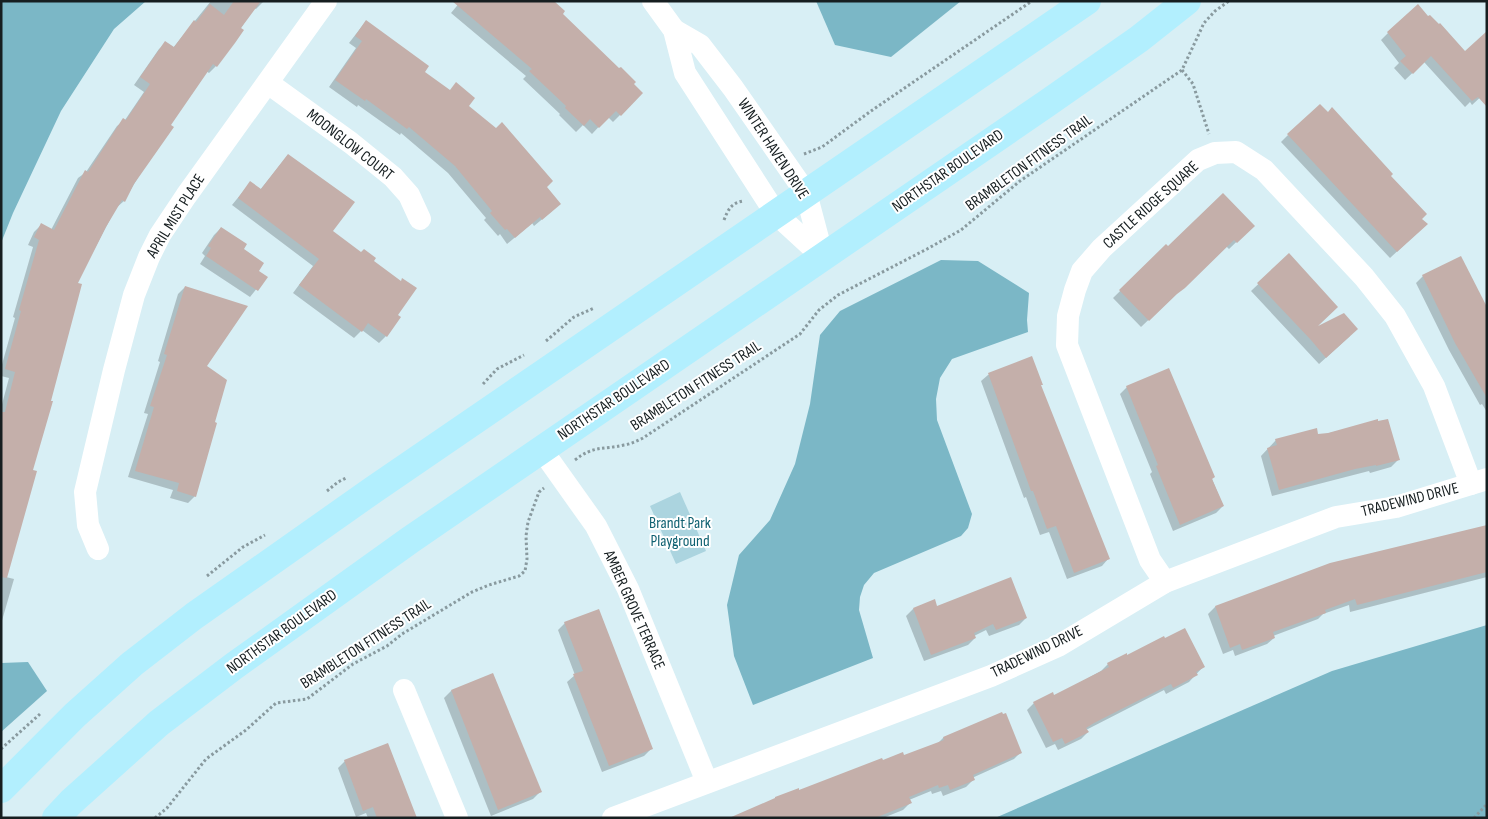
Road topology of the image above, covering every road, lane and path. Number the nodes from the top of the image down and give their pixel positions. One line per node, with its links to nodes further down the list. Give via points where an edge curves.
1 (326, 1): 8 (street, APRIL MIST PLACE)
2 (653, 1): 6 (street, WINTER HAVEN DRIVE)
3 (1087, 1): 10 (main road)
4 (1187, 1): 13 (main road, NORTHSTAR BOULEVARD, via 1139,39)
5 (1229, 1): 7 (path, via 1204,23)
6 (674, 30): 10 (street, WINTER HAVEN DRIVE, via 700,45); 11 (street, WINTER HAVEN DRIVE, via 685,73)
7 (1182, 70): 9 (path, via 1193,84); 15 (path, BRAMBLETON FITNESS TRAIL, via 1020,181 961,230 838,295 819,310 800,334 643,438 583,453)
8 (268, 82): 12 (street, MOONGLOW COURT, via 392,177 409,195); 17 (street, APRIL MIST PLACE, via 160,235 134,295 85,492 88,524)
9 (1215, 153): 16 (street, CASTLE RIDGE SQUARE, via 1236,152 1264,170 1396,316); 18 (street, CASTLE RIDGE SQUARE, via 1198,160 1102,248 1082,272 1068,316 1067,345 1150,560)
10 (806, 193): 11 (main road); 13 (street, WINTER HAVEN DRIVE)
11 (776, 214): 13 (street, WINTER HAVEN DRIVE); 21 (main road, via 194,616 74,715)
12 (420, 219)
13 (823, 258): 14 (main road, NORTHSTAR BOULEVARD)
14 (542, 450): 15 (street, AMBER GROVE TERRACE); 23 (main road, NORTHSTAR BOULEVARD, via 234,666 167,717)
15 (559, 473): 20 (street, AMBER GROVE TERRACE, via 596,526 628,589); 24 (path, BRAMBLETON FITNESS TRAIL, via 539,492 528,522 525,571 472,592 353,664 307,699 276,703 206,759 167,808)
16 (1479, 481): 18 (street, TRADEWIND DRIVE, via 1396,507 1336,517)
17 (98, 548)
18 (1165, 582): 20 (street, TRADEWIND DRIVE, via 1058,646 999,672)
19 (404, 690): 25 (street)
20 (707, 782): 26 (street, TRADEWIND DRIVE)
21 (1, 789)
22 (1487, 804): 27 (path)
23 (56, 818)
24 (155, 818)
25 (456, 818)
26 (614, 818)
27 (1474, 818)

